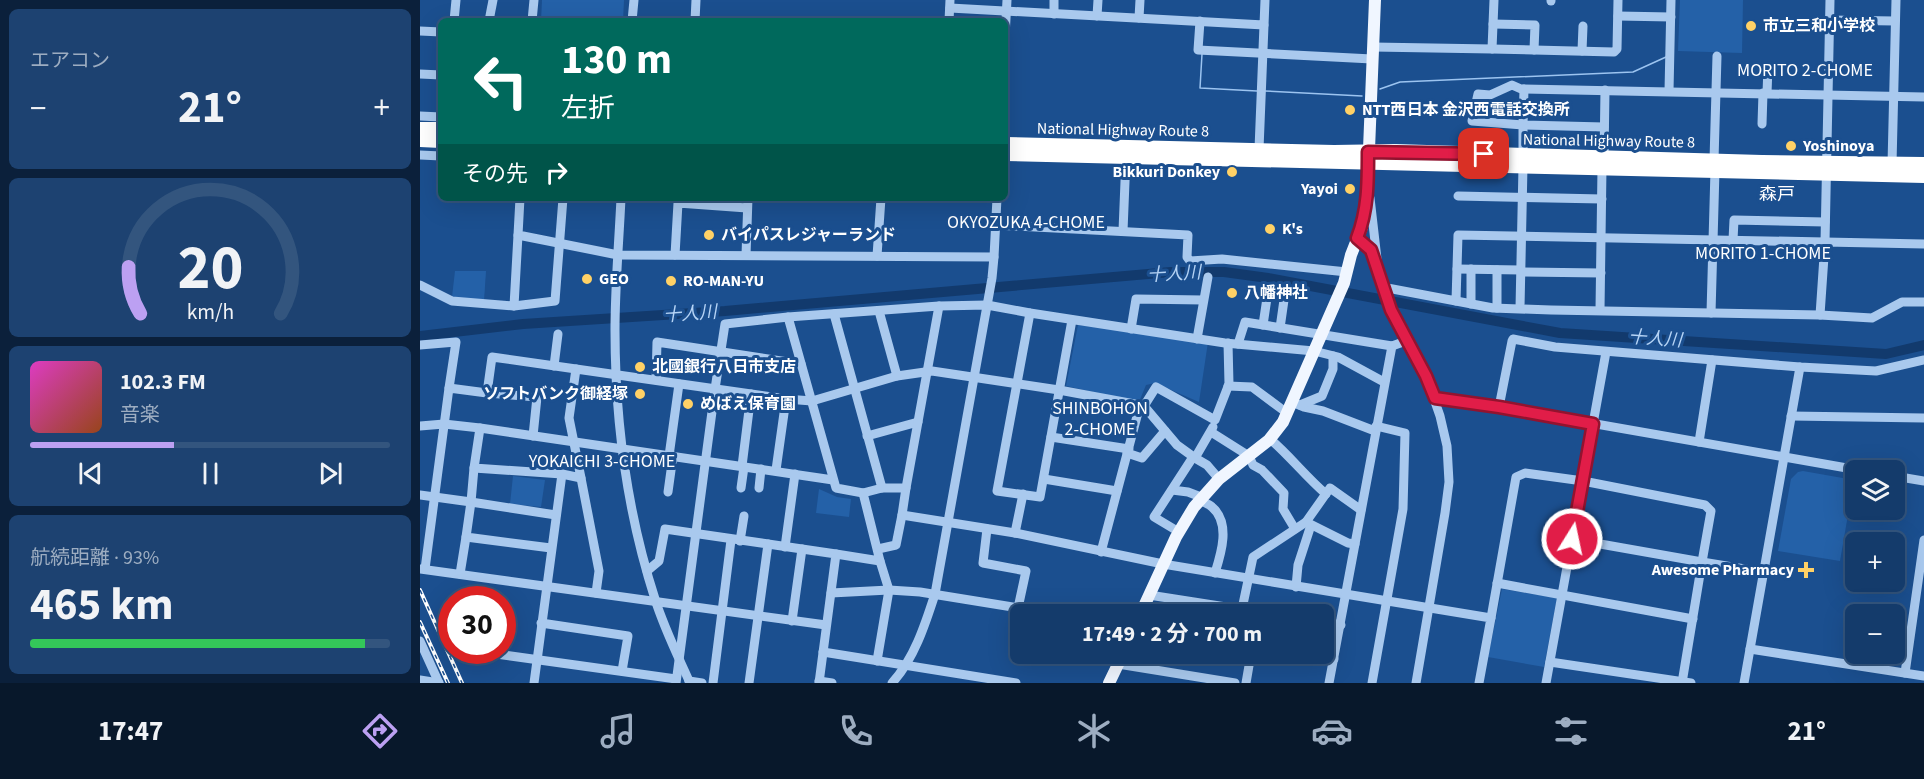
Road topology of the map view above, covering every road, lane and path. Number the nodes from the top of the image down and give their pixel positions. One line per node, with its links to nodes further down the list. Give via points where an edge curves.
1 (456, 0): 23 (street)
2 (493, 0): 24 (street)
3 (534, 0): 25 (street)
4 (634, 0): 26 (street)
5 (696, 0): 27 (street)
6 (1007, 0): 18 (street)
7 (1054, 0): 19 (street)
8 (1098, 0): 20 (street)
9 (1140, 0): 29 (street)
10 (1265, 0): 34 (street)
11 (1375, 0): 42 (main road)
12 (1494, 0): 33 (street)
13 (1618, 0): 21 (street)
14 (1671, 0): 22 (street)
15 (1830, 0): 30 (street)
16 (1896, 0): 32 (street)
17 (950, 4): 18 (street)
18 (1006, 11): 19 (street); 28 (street)
19 (1054, 14): 20 (street)
20 (1097, 16): 29 (street)
21 (1618, 16): 22 (street); 40 (street, via 1614,52)
22 (1671, 17): 49 (street)
23 (454, 18)
24 (490, 18)
25 (532, 18)
26 (632, 18)
27 (695, 18)
28 (1006, 18)
29 (1139, 18): 31 (street)
30 (1829, 20): 32 (street); 52 (street)
31 (1200, 21): 34 (street); 41 (street, via 1198,50)
32 (1895, 21): 53 (street)
33 (1493, 24): 38 (street); 39 (street, via 1535,26)
34 (1264, 25): 41 (street)
35 (1583, 26): 40 (street)
36 (420, 31): 37 (street)
37 (438, 32)
38 (1492, 49): 39 (street); 42 (street)
39 (1534, 50): 40 (street)
40 (1582, 51)
41 (1263, 53): 42 (street); 65 (street)
42 (1372, 53): 70 (main road)
43 (1717, 56): 50 (street)
44 (1768, 67): 51 (street)
45 (420, 74): 46 (street)
46 (438, 75)
47 (1524, 89): 48 (street); 58 (street); 58 (street, via 1512,85 1490,95 1478,94 1472,122)
48 (1605, 90): 49 (street); 59 (street)
49 (1669, 91): 50 (street)
50 (1716, 93): 51 (street); 75 (street)
51 (1765, 93): 52 (street); 57 (street)
52 (1828, 95): 53 (street); 76 (street)
53 (1893, 97): 54 (street); 73 (street)
54 (1924, 97)
55 (420, 116): 56 (street)
56 (438, 117)
57 (1762, 124)
58 (1523, 125): 59 (street); 71 (street)
59 (1604, 127): 72 (street)
60 (420, 129): 61 (highway)
61 (438, 129)
62 (420, 140): 63 (highway)
63 (438, 141)
64 (1008, 144): 65 (highway, National Highway Route 8)
65 (1259, 149): 70 (highway, National Highway Route 8)
66 (1008, 154): 69 (highway, National Highway Route 8)
67 (420, 155): 68 (street)
68 (438, 156)
69 (1126, 157): 70 (highway, National Highway Route 8); 90 (street)
70 (1368, 157): 71 (highway, National Highway Route 8); 78 (main road)
71 (1523, 161): 72 (highway, National Highway Route 8); 80 (street)
72 (1603, 163): 75 (highway, National Highway Route 8); 81 (street)
73 (1892, 164): 74 (highway, National Highway Route 8); 76 (highway, National Highway Route 8)
74 (1924, 164)
75 (1715, 165): 76 (highway, National Highway Route 8); 95 (street)
76 (1826, 168): 77 (highway, National Highway Route 8); 88 (street)
77 (1924, 176)
78 (1368, 187): 94 (main road); 105 (street)
79 (1458, 196): 80 (street)
80 (1522, 199): 81 (street); 92 (street)
81 (1602, 199): 93 (street)
82 (520, 201): 91 (street)
83 (563, 201): 98 (street)
84 (621, 201): 100 (street)
85 (881, 201): 103 (street)
86 (997, 201): 89 (street)
87 (748, 203): 101 (street, via 678,203); 102 (street)
88 (1825, 222): 96 (street, via 1734,220); 97 (street)
89 (996, 225): 90 (street); 104 (street)
90 (1123, 231): 111 (street, via 1188,235 1190,261 1222,259)
91 (518, 235): 98 (street); 122 (street)
92 (1521, 236): 93 (street); 106 (street, via 1458,235); 109 (street)
93 (1602, 237): 95 (street); 110 (street)
94 (1357, 238): 105 (street, via 1371,250); 111 (main road)
95 (1713, 239): 96 (street); 129 (street)
96 (1733, 240): 97 (street)
97 (1825, 242): 99 (street); 131 (street)
98 (561, 244): 100 (street); 122 (street, via 555,301)
99 (1924, 244)
100 (618, 255): 101 (street); 155 (street)
101 (675, 255): 102 (street)
102 (746, 255): 103 (street)
103 (877, 256): 104 (street)
104 (994, 257): 118 (street)
105 (1377, 267): 114 (street)
106 (1457, 269): 107 (street); 119 (street)
107 (1471, 270): 108 (street); 121 (street)
108 (1497, 270): 109 (street); 124 (street)
109 (1521, 271): 110 (street); 125 (street)
110 (1601, 273): 126 (street)
111 (1346, 277): 138 (main road)
112 (1208, 278): 116 (street)
113 (420, 285): 122 (street, via 452,301)
114 (1383, 289): 119 (street); 140 (street)
115 (1267, 298): 134 (street)
116 (1203, 300): 136 (street, via 1136,299); 139 (street)
117 (1284, 300): 135 (street)
118 (988, 301): 123 (street); 128 (street); 157 (street)
119 (1456, 301): 121 (street)
120 (1924, 302): 131 (street, via 1902,302 1872,318)
121 (1470, 303): 124 (street)
122 (514, 306)
123 (939, 306): 127 (street); 154 (street)
124 (1497, 308): 125 (street)
125 (1520, 308): 126 (street)
126 (1600, 310): 129 (street)
127 (879, 311): 130 (street); 156 (street)
128 (1030, 313): 133 (street); 161 (street)
129 (1712, 313): 131 (street)
130 (834, 314): 132 (street); 165 (street)
131 (1820, 315)
132 (788, 316): 145 (street, via 726,324); 150 (street)
133 (1072, 320): 136 (street); 166 (street)
134 (1263, 325): 135 (street); 141 (street, via 1245,322)
135 (1281, 328): 138 (street)
136 (1131, 329): 139 (street)
137 (558, 334): 151 (street)
138 (1320, 334): 143 (street); 144 (main road)
139 (1197, 339): 141 (street)
140 (1406, 341): 143 (street); 169 (street)
141 (1233, 344): 144 (street); 162 (street)
142 (420, 345): 163 (street, via 456,342)
143 (1392, 346): 159 (street)
144 (1314, 351): 147 (street); 173 (main road)
145 (721, 352): 150 (street); 158 (street, via 657,342); 164 (street)
146 (1606, 352): 148 (street); 174 (street, via 1514,339); 180 (street)
147 (1333, 356): 159 (street); 173 (street, via 1333,369 1322,396)
148 (1712, 360): 152 (street); 191 (street)
149 (1924, 360): 152 (street, via 1876,371)
150 (801, 364): 171 (street)
151 (554, 366): 153 (street); 167 (street, via 492,357)
152 (1800, 367): 175 (street)
153 (576, 369): 155 (street); 190 (street, via 569,418)
154 (926, 372): 156 (street); 157 (street); 178 (street)
155 (615, 375): 158 (street); 192 (street)
156 (897, 376): 165 (street)
157 (975, 377): 161 (street); 231 (street)
158 (656, 380): 160 (street)
159 (1384, 382): 182 (street)
160 (679, 384): 164 (street); 194 (street)
161 (1017, 384): 166 (street); 221 (street, via 998,490)
162 (1228, 386): 173 (street, via 1252,387); 177 (street)
163 (449, 388): 167 (street); 179 (street)
164 (715, 389): 168 (street); 198 (street)
165 (855, 389): 171 (street); 187 (street)
166 (1059, 390): 172 (street); 188 (street)
167 (487, 393): 186 (street, via 537,397)
168 (751, 394): 170 (street); 199 (street)
169 (1435, 398): 174 (street); 277 (street, via 1447,446 1449,482)
170 (786, 399): 171 (street); 203 (street)
171 (812, 401): 210 (street)
172 (1142, 406): 177 (street, via 1156,387); 184 (street); 193 (street)
173 (1293, 407): 182 (street, via 1323,411); 189 (main road)
174 (1499, 407): 180 (street)
175 (1791, 416): 176 (street); 197 (street)
176 (1924, 418)
177 (1215, 420): 185 (street)
178 (918, 422): 187 (street); 216 (street)
179 (444, 424): 181 (street); 183 (street); 224 (street)
180 (1593, 424): 191 (street); 211 (street)
181 (420, 426)
182 (1376, 428): 227 (street); 269 (street, via 1405,433 1403,509)
183 (480, 429): 186 (street); 200 (street)
184 (1165, 432): 193 (street, via 1142,458); 196 (street)
185 (1211, 432): 195 (street); 196 (street)
186 (533, 436): 190 (street)
187 (867, 436): 215 (street)
188 (1051, 437): 193 (street); 208 (street)
189 (1270, 439): 195 (main road); 222 (street)
190 (574, 442): 192 (street); 206 (street)
191 (1698, 442): 197 (street)
192 (622, 449): 194 (street); 254 (street)
193 (1128, 451): 218 (street)
194 (671, 456): 198 (street); 219 (street)
195 (1249, 456): 209 (main road); 234 (street, via 1253,465 1284,493 1283,509)
196 (1194, 457): 209 (street); 217 (street)
197 (1784, 458): 201 (street); 255 (street)
198 (706, 461): 199 (street); 237 (street)
199 (743, 466): 202 (street); 213 (street)
200 (474, 468): 204 (street); 226 (street)
201 (1845, 468)
202 (761, 469): 203 (street); 214 (street)
203 (776, 471): 205 (street)
204 (562, 474): 206 (street); 228 (street)
205 (795, 474): 210 (street); 244 (street)
206 (581, 478): 263 (street, via 599,571)
207 (1905, 478): 212 (street)
208 (1044, 479): 218 (street); 221 (street, via 1040,496)
209 (1219, 479): 225 (main road)
210 (833, 480): 220 (street, via 836,488)
211 (1583, 481): 239 (street); 251 (street, via 1705,505 1711,511); 259 (street, via 1525,473 1516,477)
212 (1924, 481)
213 (741, 488)
214 (759, 488)
215 (882, 488): 216 (street); 220 (street)
216 (906, 488): 229 (street)
217 (1172, 490): 225 (street); 235 (street, via 1154,517)
218 (1117, 491): 248 (street)
219 (668, 492)
220 (863, 493): 247 (street)
221 (1023, 494): 236 (street)
222 (1326, 494): 227 (street, via 1330,488); 232 (street)
223 (420, 495): 224 (street)
224 (434, 496): 226 (street); 253 (street)
225 (1200, 498): 235 (main road); 256 (street, via 1221,519 1222,542)
226 (471, 502): 228 (street); 238 (street)
227 (1360, 510): 243 (street)
228 (556, 515): 245 (street)
229 (902, 515): 231 (street); 247 (street, via 896,545)
230 (744, 516): 240 (street)
231 (948, 523): 233 (street); 265 (street)
232 (1308, 524): 234 (street); 243 (street); 261 (street)
233 (987, 529): 236 (street); 271 (street, via 982,563 1026,571)
234 (1295, 529): 258 (street, via 1253,557)
235 (1179, 532): 252 (main road)
236 (1015, 533): 248 (street)
237 (696, 534): 240 (street); 254 (street, via 665,529 659,561); 275 (street)
238 (466, 537): 245 (street); 257 (street)
239 (1572, 539): 251 (street); 267 (street)
240 (736, 540): 242 (street); 278 (street)
241 (1924, 540): 302 (street)
242 (768, 544): 244 (street); 279 (street)
243 (1355, 544): 268 (street)
244 (785, 547): 246 (street)
245 (551, 548): 260 (street)
246 (802, 549): 249 (street); 282 (street)
247 (878, 549): 250 (street)
248 (1101, 552): 252 (street)
249 (836, 554): 250 (street); 264 (street)
250 (880, 561): 262 (street)
251 (1702, 562): 255 (street); 281 (street)
252 (1163, 564): 256 (street); 266 (main road)
253 (423, 569): 257 (street)
254 (646, 572): 270 (street)
255 (1764, 572): 288 (street)
256 (1215, 573): 258 (street)
257 (460, 574): 260 (street)
258 (1248, 579): 261 (street); 274 (street)
259 (1497, 583): 267 (street); 280 (street)
260 (546, 586): 263 (street); 283 (street)
261 (1296, 587): 268 (street)
262 (889, 590): 264 (street); 265 (street); 294 (street)
263 (596, 593): 270 (street)
264 (831, 593): 285 (street)
265 (935, 594): 276 (street); 296 (street, via 924,630)
266 (1149, 595): 272 (main road); 273 (street)
267 (1562, 595): 281 (street); 295 (street)
268 (1347, 596): 269 (street); 286 (street)
269 (1386, 600): 277 (street); 320 (street)
270 (656, 602): 275 (street); 292 (street)
271 (1019, 604)
272 (1145, 604)
273 (1209, 604)
274 (1243, 604)
275 (686, 606): 278 (street); 292 (street)
276 (1010, 607)
277 (1429, 607): 280 (street); 321 (street)
278 (722, 611): 279 (street); 311 (street)
279 (758, 616): 282 (street); 312 (street)
280 (1491, 618): 322 (street)
281 (1693, 619): 324 (street)
282 (792, 621): 285 (street)
283 (542, 623): 291 (street); 301 (street, via 628,636)
284 (1334, 624): 286 (street)
285 (826, 625): 289 (street)
286 (1341, 625): 293 (street)
287 (420, 641): 308 (street)
288 (1750, 649): 302 (street); 325 (street)
289 (823, 652): 294 (street); 307 (street)
290 (516, 656): 291 (street)
291 (538, 659): 301 (street); 309 (street)
292 (679, 659): 305 (street); 306 (street)
293 (1334, 659)
294 (877, 661): 296 (street)
295 (1550, 662): 323 (street); 324 (street)
296 (905, 664): 314 (street); 315 (street)
297 (1118, 664): 316 (main road)
298 (1144, 664): 317 (street)
299 (1249, 664): 318 (street)
300 (1333, 664): 319 (street)
301 (622, 671): 305 (street)
302 (1905, 673): 303 (street)
303 (1924, 676)
304 (420, 680): 308 (street)
305 (676, 681)
306 (689, 682): 310 (street)
307 (819, 682): 313 (street)
308 (439, 683)
309 (534, 683)
310 (702, 683)
311 (713, 683)
312 (749, 683)
313 (832, 683)
314 (892, 683)
315 (1016, 683)
316 (1109, 683)
317 (1235, 683)
318 (1246, 683)
319 (1329, 683)
320 (1372, 683)
321 (1416, 683)
322 (1479, 683)
323 (1546, 683)
324 (1685, 683)
325 (1744, 683)

